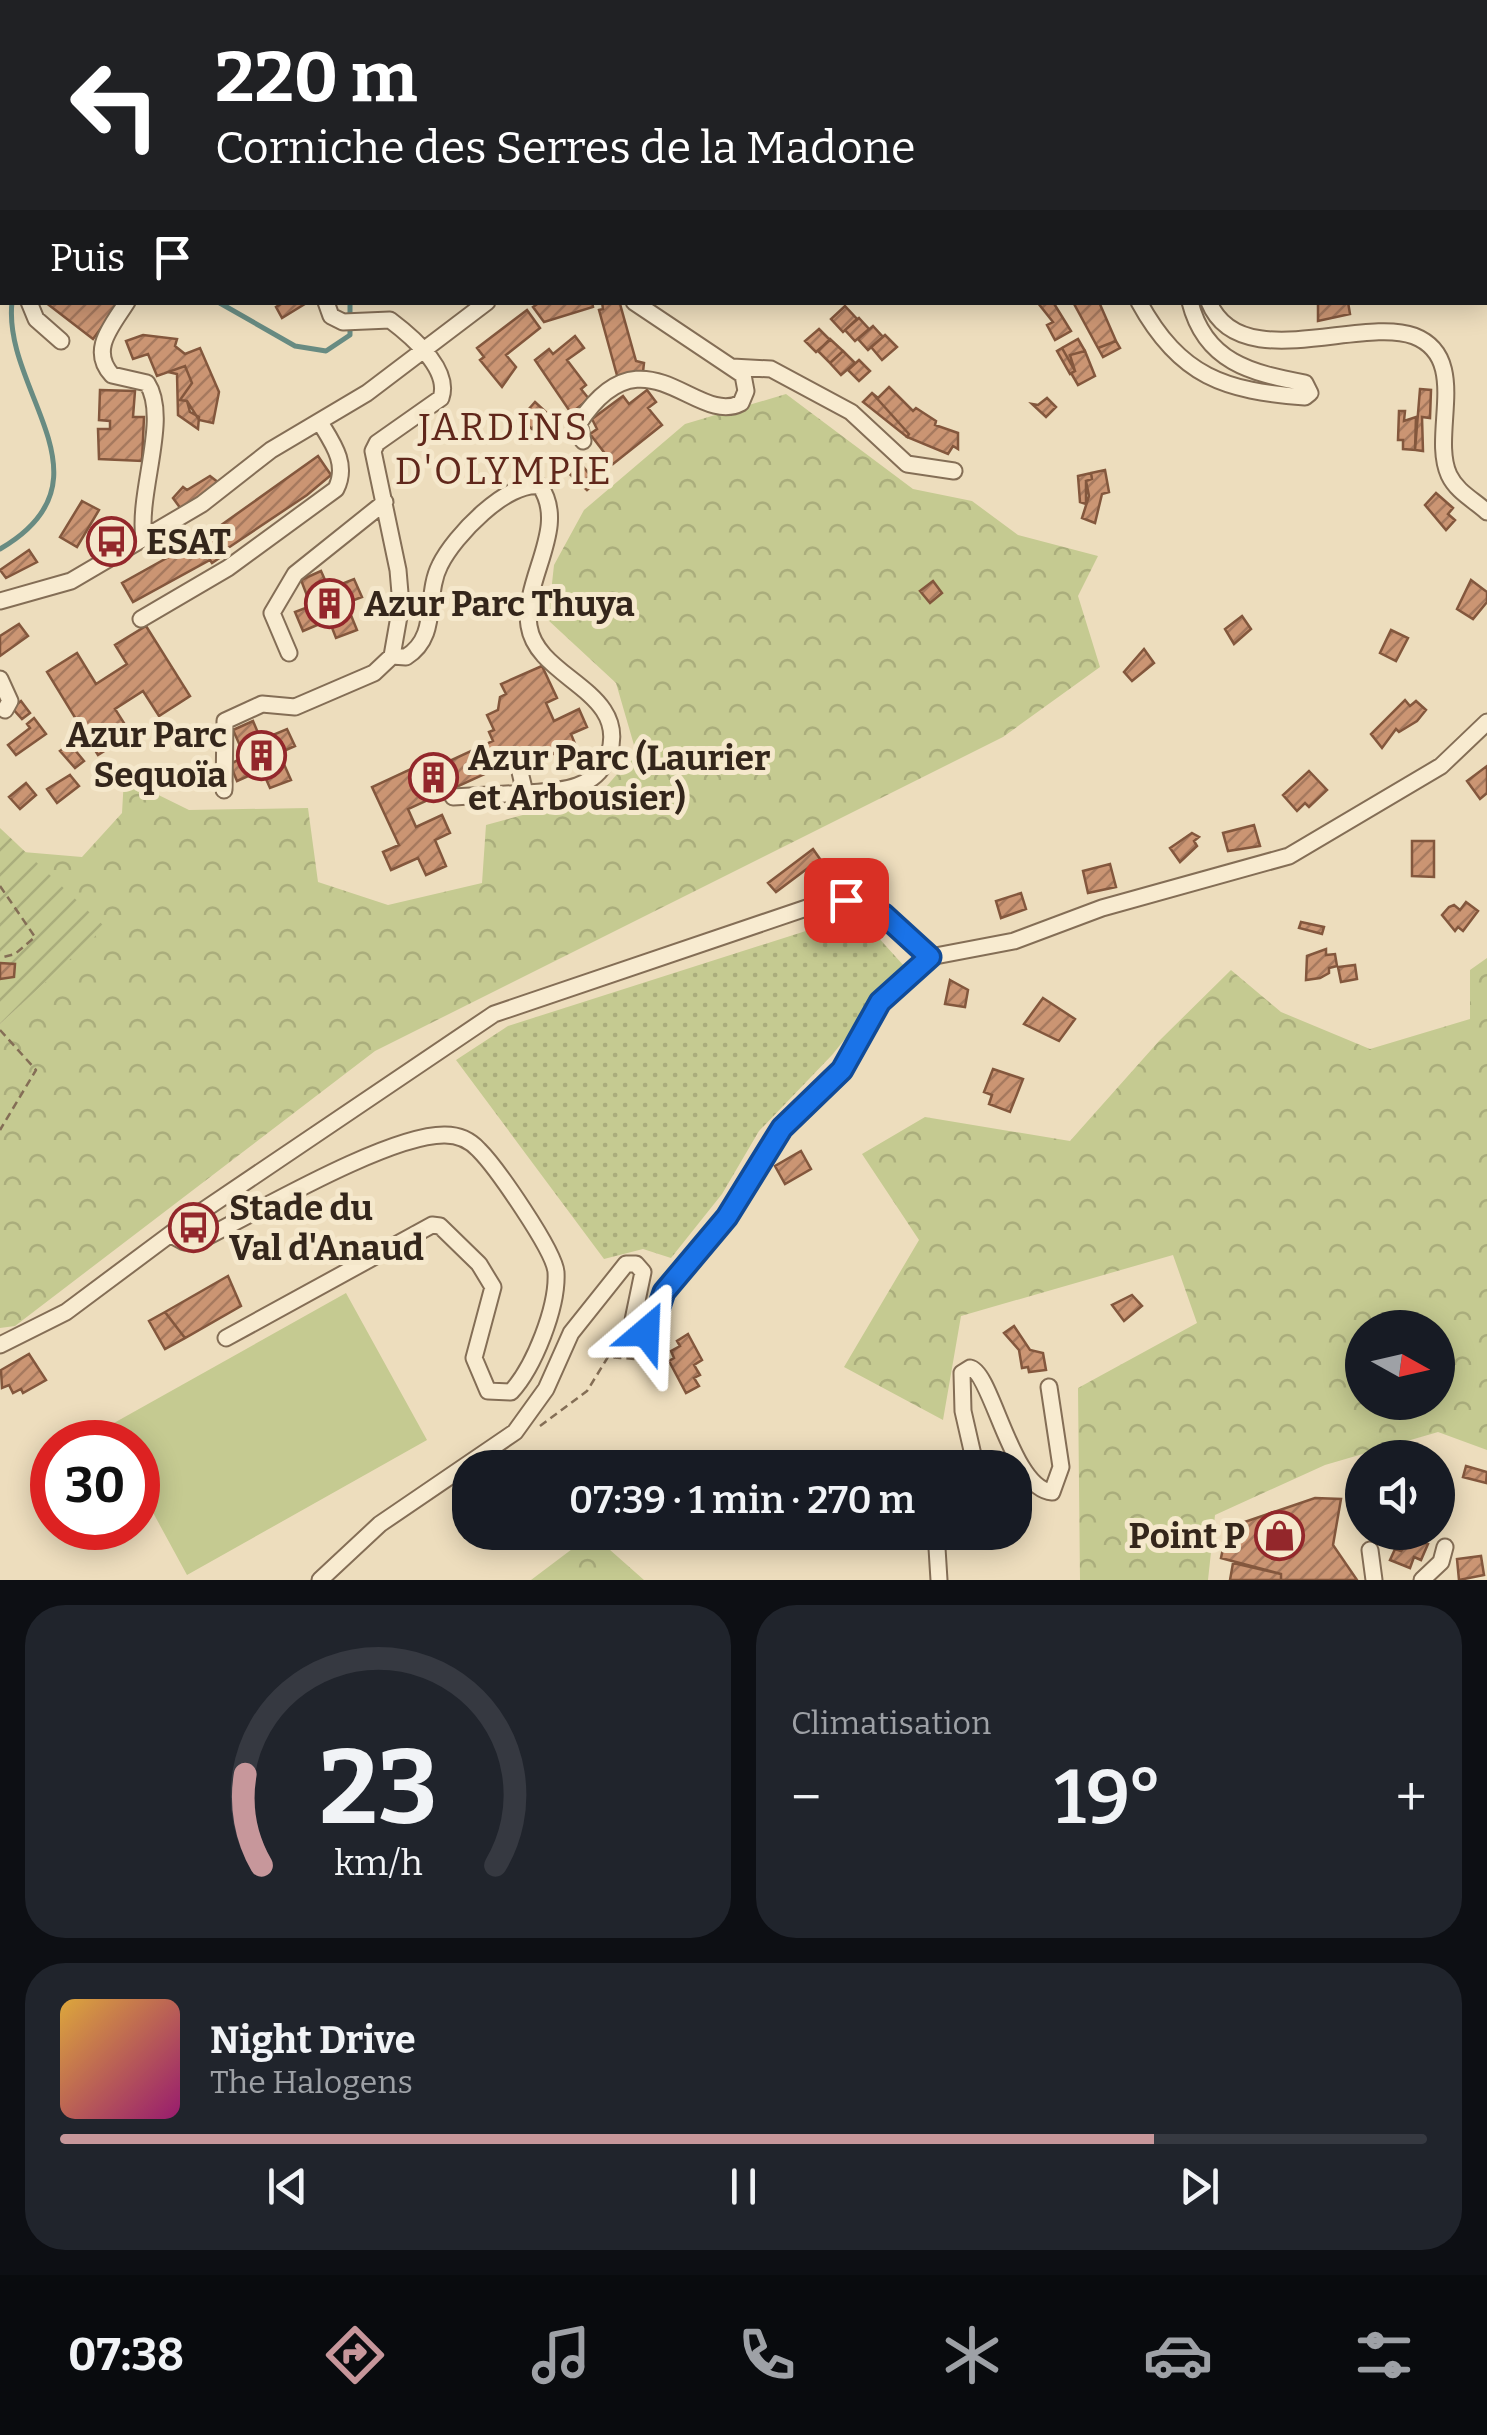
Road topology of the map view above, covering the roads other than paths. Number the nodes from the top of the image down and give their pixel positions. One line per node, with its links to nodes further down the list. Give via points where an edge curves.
1 (30, 305): 9 (street, via 36,320)
2 (125, 305): 17 (street, via 101,354 112,374 147,383 156,396)
3 (327, 305): 10 (street, via 343,322 390,320)
4 (483, 305): 10 (street)
5 (639, 305): 11 (street)
6 (1140, 305): 7 (street, via 1160,335 1205,378 1267,394 1310,394 1305,383 1239,368 1216,353)
7 (1192, 305)
8 (1211, 305): 16 (street, via 1224,326 1239,333 1302,342 1390,333 1426,342 1439,355 1445,376 1449,475)
9 (61, 342)
10 (424, 351): 12 (street); 15 (street, via 444,392 378,442 373,460)
11 (732, 366): 13 (street, via 743,374 746,391 734,408 672,383 626,382 586,412 579,423); 14 (street, via 771,369 851,412 907,464)
12 (321, 424): 17 (street, via 271,450); 19 (street, via 338,452 342,475 336,489 228,568)
13 (583, 441)
14 (954, 471)
15 (385, 502): 20 (street, via 295,574 272,613); 21 (street, via 401,605)
16 (1487, 512)
17 (144, 539): 18 (street, via 71,581)
18 (0, 600)
19 (141, 620)
20 (288, 653)
21 (392, 656): 26 (street, via 374,672 295,707 262,704 225,721); 27 (street, via 406,657 422,642 433,583 450,550 506,492 540,486 551,517 527,605 529,631 547,658 606,712 613,738 607,760 590,781)
22 (0, 679): 23 (street, via 10,702)
23 (5, 710)
24 (1487, 722): 29 (street, via 1441,766 1290,856 1102,908 1014,942)
25 (520, 772): 27 (street)
26 (224, 790)
27 (525, 793): 28 (street)
28 (453, 797)
29 (930, 957): 30 (street, via 866,905 827,901 512,1005); 40 (street, via 880,1002 842,1070 782,1128 727,1217 664,1292 652,1328 636,1331 632,1325 644,1272 626,1264 571,1333 546,1389 515,1432 380,1524)
30 (171, 1235): 31 (street, via 200,1240 346,1167 441,1134 480,1150 556,1270 550,1308 511,1392 488,1391 474,1358 492,1287 479,1264 440,1226); 32 (street, via 66,1312)
31 (226, 1338)
32 (0, 1345)
33 (1049, 1387): 36 (street, via 1061,1466 1052,1492)
34 (972, 1450): 35 (street, via 962,1373 977,1368)
35 (1014, 1450)
36 (1032, 1481)
37 (937, 1550): 41 (street)
38 (1370, 1550): 42 (street)
39 (1444, 1550): 43 (street)
40 (320, 1580)
41 (939, 1580)
42 (1374, 1580)
43 (1422, 1580)

